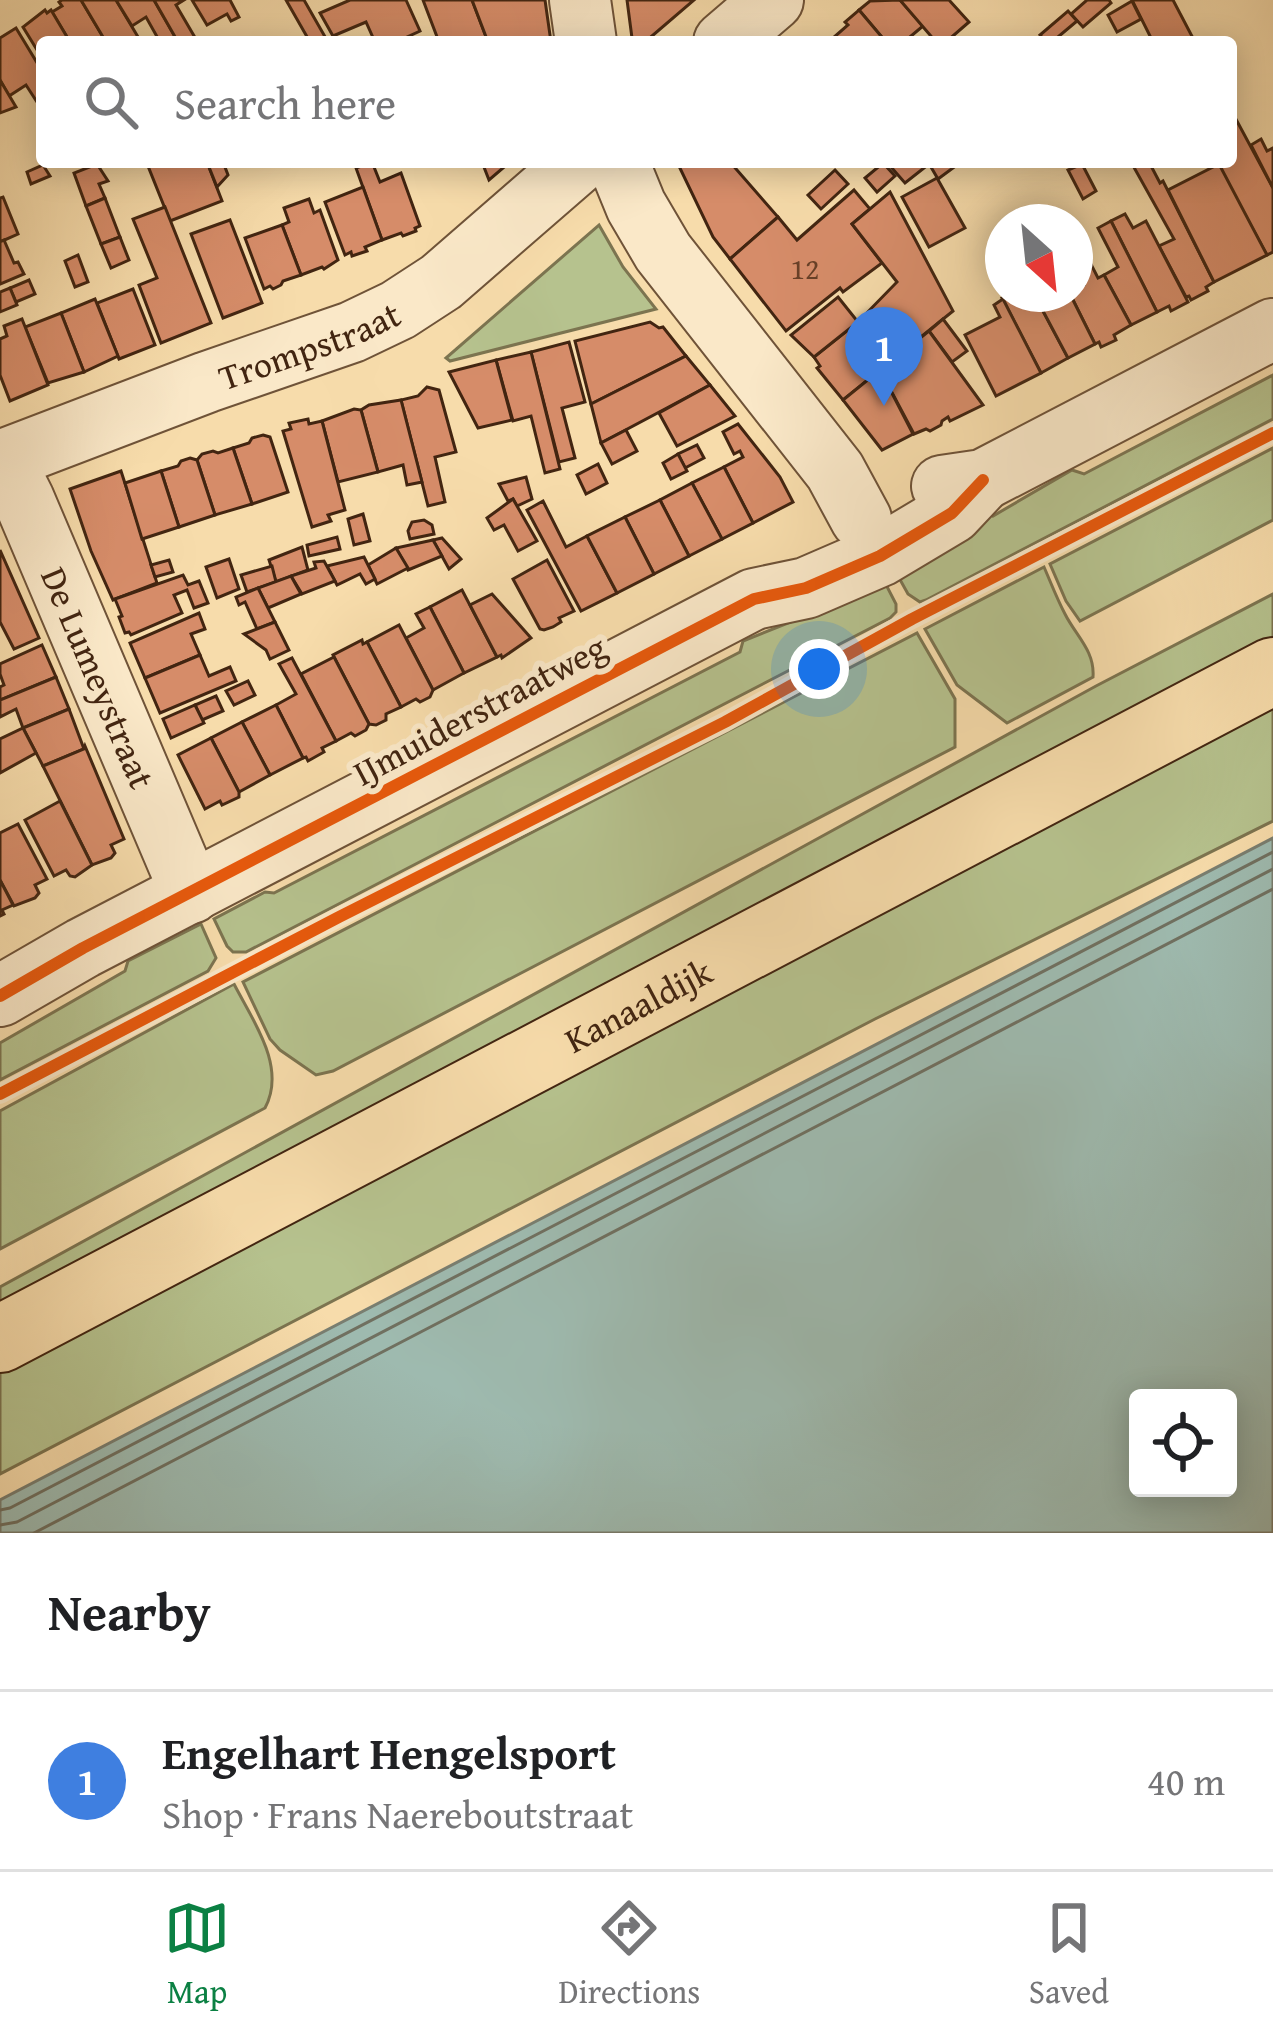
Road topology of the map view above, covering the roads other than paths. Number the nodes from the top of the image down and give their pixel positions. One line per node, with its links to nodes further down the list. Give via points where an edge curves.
1 (580, 0): 3 (street)
2 (773, 0): 4 (street)
3 (585, 36)
4 (731, 36)
5 (572, 168): 8 (street, Trompstraat, via 398,310)
6 (620, 168): 10 (street, via 663,252 835,471)
7 (1273, 329): 9 (street, IJmuiderstraatweg)
8 (0, 464): 13 (street, De Lumeystraat, via 24,500)
9 (983, 480): 10 (street, IJmuiderstraatweg, via 939,487); 11 (street, IJmuiderstraatweg, via 952,513 880,556 806,588)
10 (861, 519): 11 (street, IJmuiderstraatweg, via 793,561)
11 (754, 599): 13 (street, IJmuiderstraatweg)
12 (1273, 671): 15 (main road, Kanaaldijk)
13 (190, 893): 14 (street, IJmuiderstraatweg)
14 (0, 995)
15 (0, 1339)

